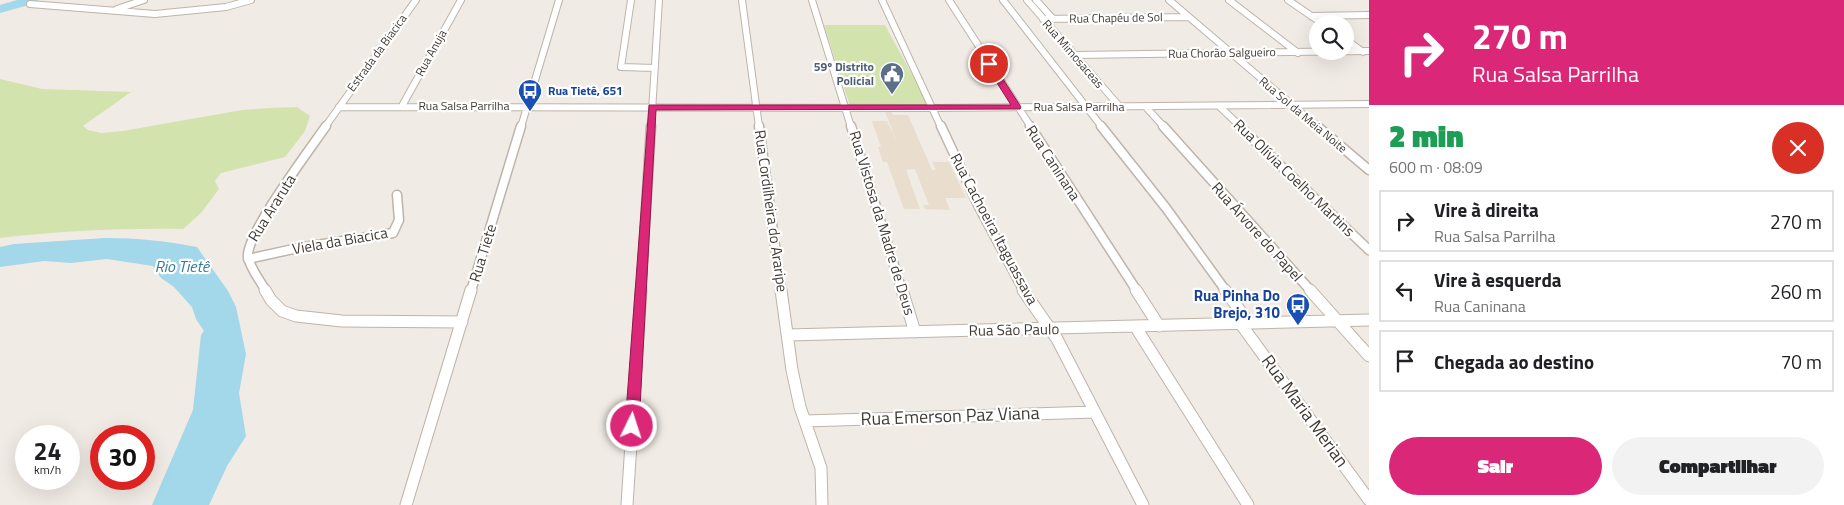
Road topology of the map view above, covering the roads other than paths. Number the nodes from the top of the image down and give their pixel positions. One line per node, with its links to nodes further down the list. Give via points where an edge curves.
1 (42, 0): 19 (street)
2 (144, 0): 20 (street)
3 (251, 0): 20 (street, via 226,7 163,14)
4 (416, 0): 35 (street, Estrada da Biacica)
5 (461, 0): 36 (street, Rua Anuja)
6 (559, 0): 38 (street, Rua Tiete)
7 (631, 0): 32 (street, via 621,67)
8 (660, 0): 32 (street)
9 (742, 0): 44 (street, Rua Cordilheira do Araripe)
10 (812, 0): 45 (street, Rua Vistosa da Madre de Deus)
11 (882, 0): 46 (street, Rua Cachoeira Itaguassava)
12 (949, 0): 40 (street, Rua Caninana)
13 (1004, 0): 41 (street, Rua Maria Merian)
14 (1026, 0): 25 (street, Rua Mimosaceas)
15 (1036, 0): 26 (street, Rua Mimosaceas)
16 (1168, 0): 24 (street, Rua Sol da Meia Noite)
17 (1229, 0): 29 (street)
18 (1288, 0): 21 (street)
19 (30, 4): 20 (street)
20 (115, 10)
21 (1310, 15)
22 (1354, 15): 23 (street)
23 (1369, 15)
24 (1188, 17): 26 (street, Rua Chapéu de Sol); 30 (street, Rua Sol da Meia Noite)
25 (1043, 19): 26 (street, Rua Chapéu de Sol); 31 (street, Rua Mimosaceas)
26 (1053, 19)
27 (1354, 44): 28 (street)
28 (1366, 51): 29 (street, Rua Chorão Salgueiro)
29 (1298, 52): 30 (street, Rua Chorão Salgueiro)
30 (1230, 54): 31 (street, Rua Chorão Salgueiro); 34 (street, Rua Sol da Meia Noite)
31 (1074, 55): 42 (street, Rua Mimosaceas)
32 (655, 68): 39 (street)
33 (1369, 104): 34 (street, Rua Salsa Parrilha)
34 (1291, 105): 37 (street, Rua Salsa Parrilha); 47 (street, Rua Sol da Meia Noite)
35 (339, 106): 36 (street, Rua Salsa Parrilha); 50 (street, Rua Araruta, via 257,228 248,247)
36 (402, 106): 38 (street, Rua Salsa Parrilha)
37 (1219, 106): 43 (street, Rua Salsa Parrilha); 49 (street, Rua Olívia Coelho Martins)
38 (528, 107): 39 (street, Rua Salsa Parrilha); 53 (street, Rua Tiete)
39 (652, 107): 44 (street, Rua Salsa Parrilha); 66 (street)
40 (1017, 107): 41 (street, Rua Salsa Parrilha); 46 (street, Rua Salsa Parrilha); 56 (street, Rua Caninana)
41 (1088, 107): 42 (street, Rua Salsa Parrilha); 54 (street, Rua Maria Merian, via 1176,221)
42 (1120, 107): 43 (street, Rua Salsa Parrilha)
43 (1146, 107): 52 (street, Rua Árvore do Papel)
44 (756, 108): 45 (street, Rua Salsa Parrilha); 59 (street, Rua Cordilheira do Araripe)
45 (846, 108): 46 (street, Rua Salsa Parrilha); 58 (street, Rua Vistosa da Madre de Deus)
46 (933, 108): 57 (street, Rua Cachoeira Itaguassava, via 1009,265)
47 (1369, 170)
48 (397, 195): 50 (street, Viela da Biacica, via 400,209 393,232)
49 (1369, 250)
50 (248, 258): 53 (street, Rua Araruta, via 271,300 282,311 296,316 342,321)
51 (1369, 320): 52 (street, Rua São Paulo)
52 (1338, 321): 54 (street, Rua São Paulo); 60 (street, Rua Árvore do Papel)
53 (462, 322): 65 (street, Rua Tiete)
54 (1244, 323): 56 (street, Rua São Paulo); 63 (street, Rua Maria Merian)
55 (1136, 326): 56 (street, Rua São Paulo); 57 (street, Rua São Paulo); 68 (street)
56 (1159, 326)
57 (1050, 329): 58 (street, Rua São Paulo); 61 (street, Rua Cachoeira Itaguassava)
58 (915, 332): 59 (street, Rua São Paulo)
59 (788, 335): 62 (street, Rua Cordilheira do Araripe, via 796,392)
60 (1369, 356)
61 (1095, 412): 62 (street, Rua Emerson Paz Viana); 67 (street, Rua Cachoeira Itaguassava)
62 (805, 420): 64 (street, Rua Cordilheira do Araripe, via 821,468)
63 (1369, 500)
64 (821, 504)
65 (406, 505)
66 (627, 505)
67 (1144, 505)
68 (1248, 505)

